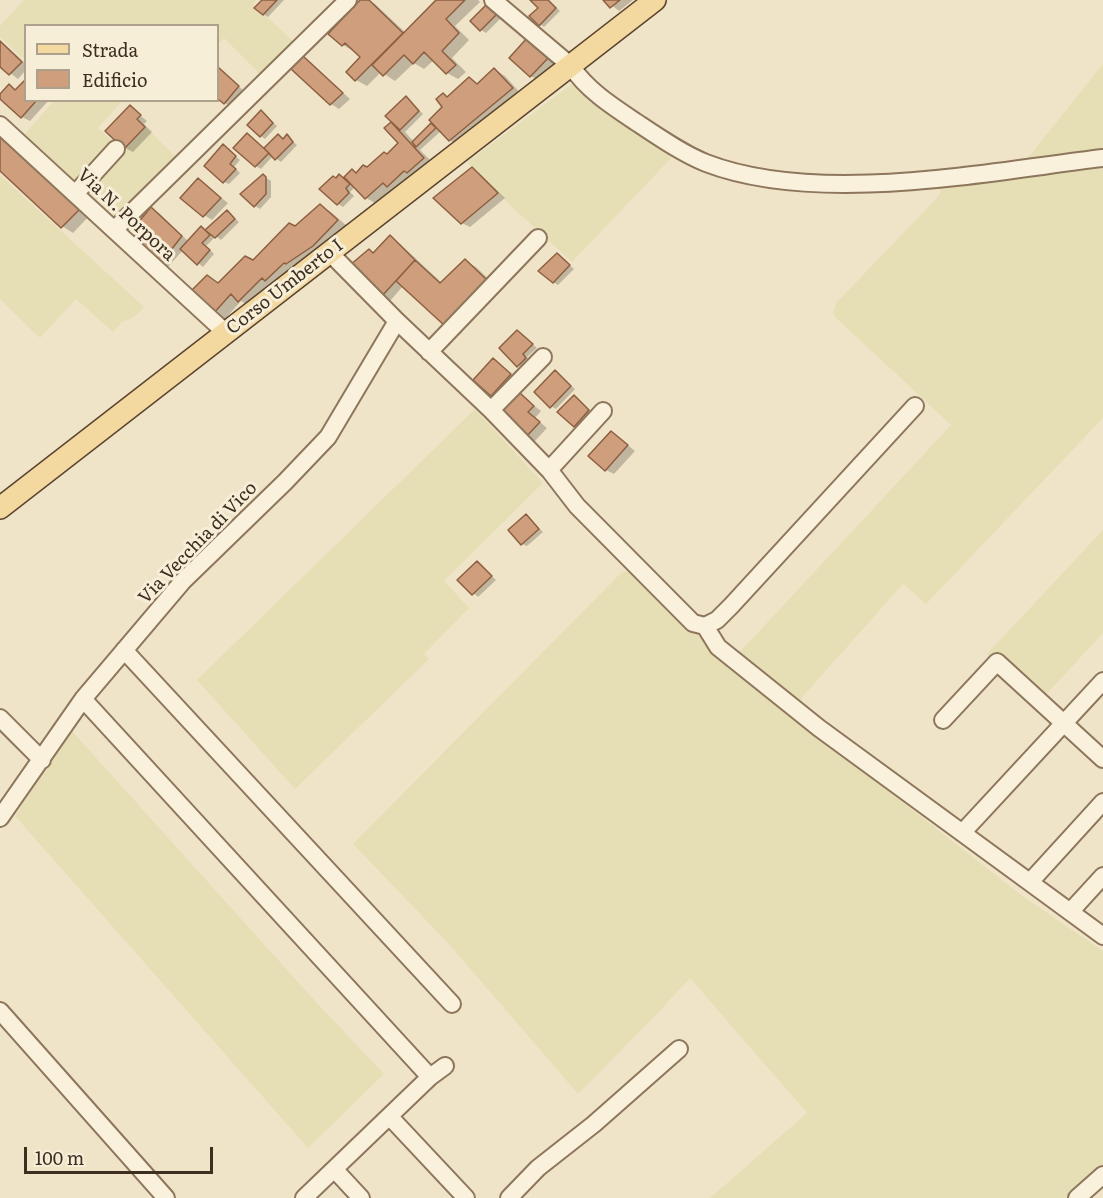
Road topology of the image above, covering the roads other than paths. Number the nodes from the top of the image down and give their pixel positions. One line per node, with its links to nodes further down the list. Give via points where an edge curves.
1 (348, 0): 9 (street)
2 (493, 0): 4 (street)
3 (655, 0): 4 (main road, Corso Umberto I)
4 (571, 66): 7 (street, via 579,79 605,101 704,162 789,182 916,180); 11 (main road, Corso Umberto I)
5 (0, 125): 8 (street, Via N. Porpora)
6 (116, 149): 8 (street)
7 (1103, 158)
8 (75, 194): 9 (street, Via N. Porpora)
9 (114, 230): 13 (street, Via N. Porpora)
10 (538, 238): 14 (street)
11 (330, 253): 12 (street); 13 (main road, Corso Umberto I)
12 (397, 321): 14 (street); 22 (street, Via Vecchia di Vico, via 328,437 183,581)
13 (226, 333): 20 (main road, Corso Umberto I)
14 (429, 352): 17 (street)
15 (543, 357): 17 (street)
16 (915, 406): 21 (street, via 731,606)
17 (491, 410): 19 (street)
18 (603, 411): 19 (street)
19 (549, 470): 21 (street, via 577,506 693,623)
20 (0, 508)
21 (705, 626): 32 (street, via 718,647 745,670)
22 (124, 650): 24 (street, Via Vecchia di Vico); 37 (street)
23 (1103, 681): 27 (street)
24 (83, 699): 29 (street, Via Vecchia di Vico); 41 (street)
25 (0, 718): 29 (street)
26 (943, 720): 27 (street, via 998,662)
27 (1064, 723): 28 (street); 32 (street)
28 (1103, 759)
29 (42, 760): 31 (street, Via Vecchia di Vico)
30 (1103, 802): 34 (street)
31 (3, 807)
32 (962, 833): 34 (street)
33 (1103, 876): 35 (street)
34 (1030, 882): 35 (street)
35 (1070, 912): 36 (street)
36 (1103, 936)
37 (452, 1004)
38 (0, 1011): 45 (street)
39 (679, 1049): 49 (street, via 538,1168)
40 (445, 1066): 41 (street)
41 (430, 1077): 42 (street)
42 (390, 1117): 43 (street); 48 (street)
43 (334, 1170): 46 (street); 47 (street)
44 (1103, 1175): 50 (street)
45 (166, 1198)
46 (304, 1198)
47 (361, 1198)
48 (466, 1198)
49 (509, 1198)
50 (1077, 1198)

